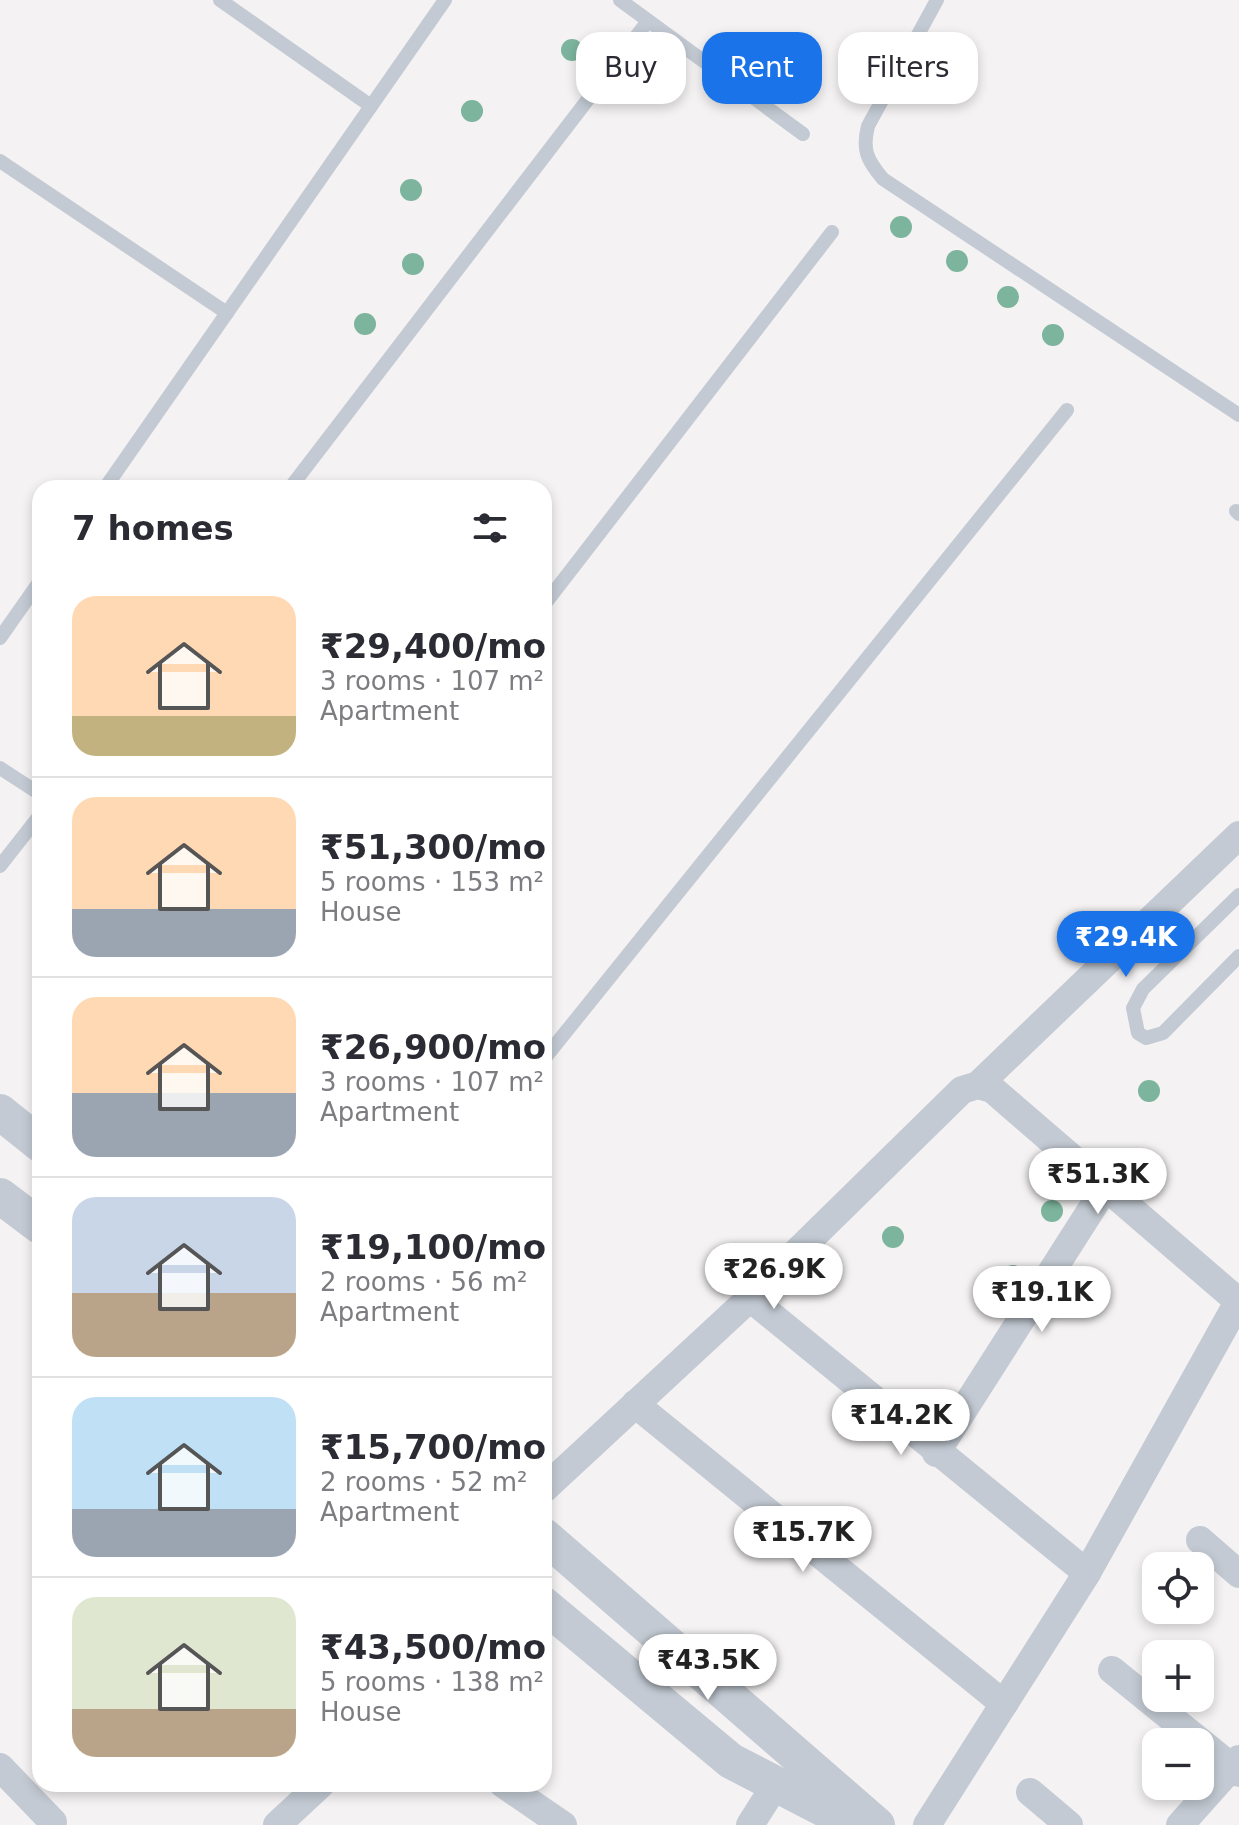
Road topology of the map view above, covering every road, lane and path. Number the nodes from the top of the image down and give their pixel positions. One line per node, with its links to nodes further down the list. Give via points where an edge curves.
1 (220, 0): 6 (lane)
2 (445, 0): 6 (lane)
3 (620, 0): 5 (lane)
4 (937, 0): 12 (lane, via 868,126 868,162 883,179)
5 (648, 21): 7 (lane); 14 (lane)
6 (371, 106): 10 (lane)
7 (803, 134)
8 (0, 161): 10 (lane)
9 (832, 232): 16 (lane)
10 (227, 313): 13 (lane)
11 (1067, 410): 25 (lane)
12 (1239, 415)
13 (111, 480)
14 (296, 480)
15 (32, 592): 17 (lane)
16 (552, 595)
17 (0, 638)
18 (0, 768): 19 (lane)
19 (32, 789)
20 (32, 825): 22 (lane)
21 (1239, 835): 26 (street)
22 (0, 866)
23 (1239, 895): 24 (lane, via 1143,989 1133,1008 1138,1033 1146,1038 1163,1033)
24 (1239, 956)
25 (552, 1049)
26 (978, 1085): 29 (street, via 992,1089); 32 (street, via 962,1090)
27 (0, 1112): 28 (street)
28 (32, 1138)
29 (1105, 1188): 33 (street); 35 (street)
30 (0, 1196): 31 (street)
31 (32, 1220)
32 (750, 1298): 34 (street); 35 (street)
33 (1239, 1302): 39 (street)
34 (635, 1404): 36 (street); 43 (street)
35 (936, 1453): 39 (street)
36 (552, 1482)
37 (1200, 1540): 40 (street)
38 (552, 1550): 55 (street)
39 (1087, 1573): 43 (street)
40 (1239, 1574)
41 (552, 1612): 46 (street, via 731,1761)
42 (1112, 1670): 44 (street)
43 (1004, 1704): 56 (street)
44 (1237, 1766): 58 (street)
45 (0, 1767): 50 (street)
46 (776, 1784): 53 (street); 54 (street)
47 (312, 1792): 51 (street)
48 (515, 1792): 52 (street)
49 (1030, 1792): 57 (street)
50 (53, 1822)
51 (277, 1825)
52 (563, 1825)
53 (750, 1825)
54 (855, 1825)
55 (877, 1825)
56 (927, 1825)
57 (1069, 1825)
58 (1180, 1825)

